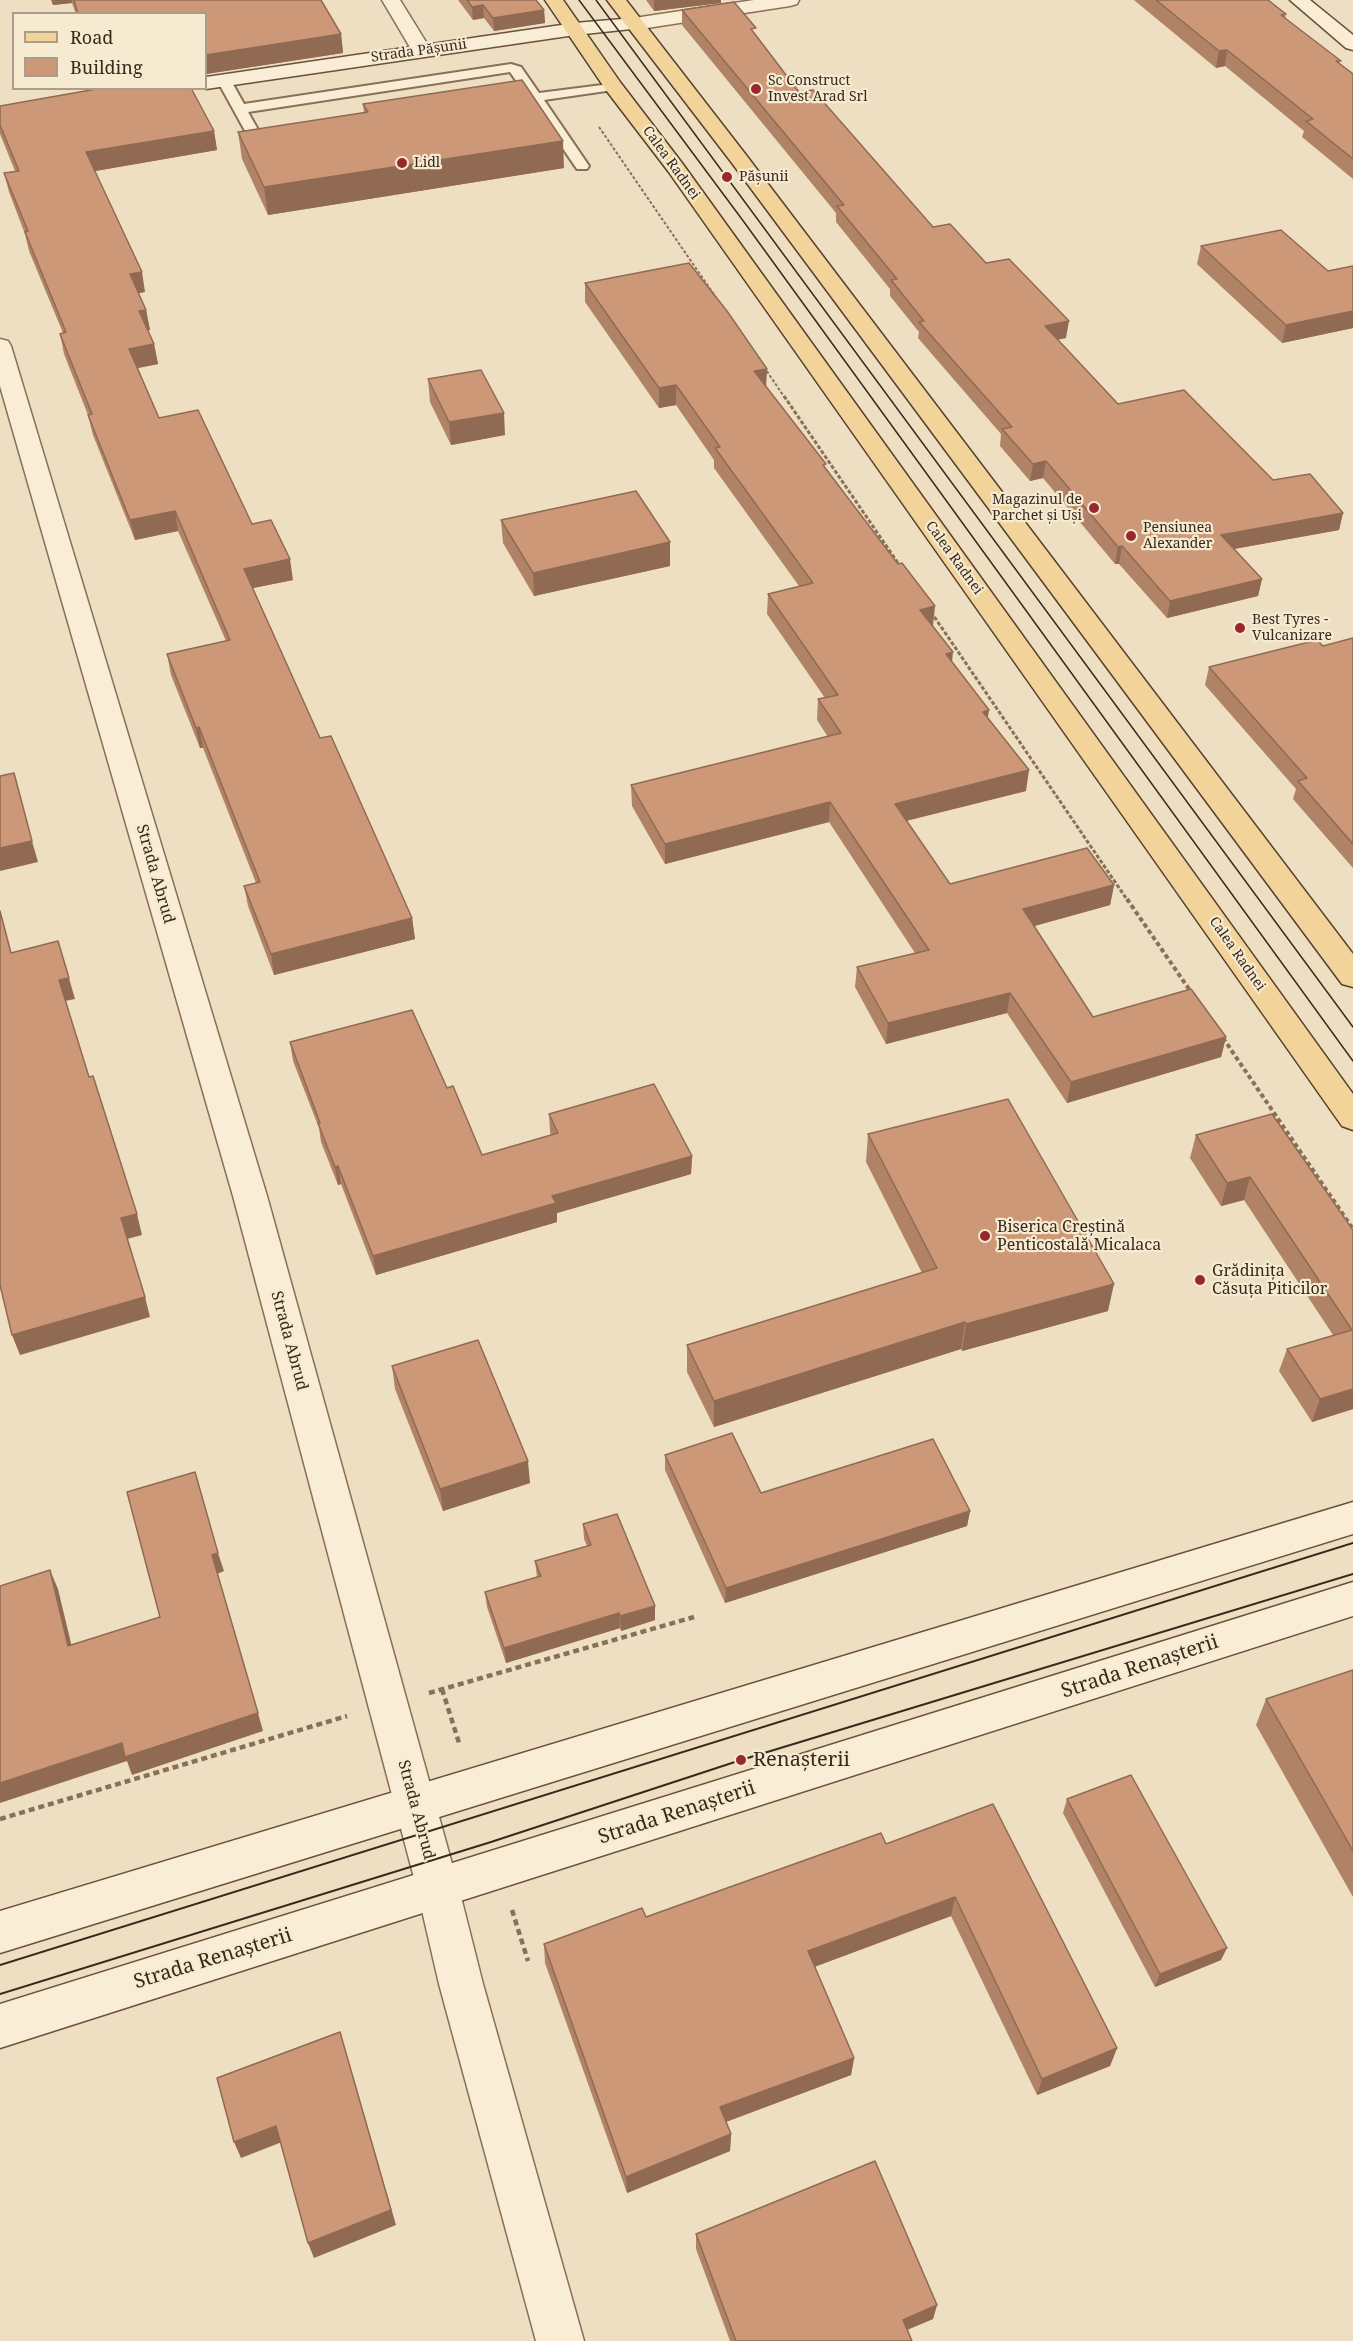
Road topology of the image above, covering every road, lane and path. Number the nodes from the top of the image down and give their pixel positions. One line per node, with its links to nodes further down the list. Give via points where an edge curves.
1 (391, 0): 9 (street)
2 (554, 0): 7 (main road, Calea Radnei)
3 (616, 0): 6 (main road)
4 (790, 0): 6 (street, Strada Pășunii)
5 (1299, 0): 8 (street)
6 (633, 24): 7 (street, Strada Pășunii); 23 (main road)
7 (575, 29): 9 (street, Strada Pășunii); 11 (main road, Calea Radnei)
8 (1353, 44)
9 (421, 50): 10 (street, Strada Pășunii)
10 (215, 81): 15 (lane)
11 (613, 86): 12 (lane); 26 (main road, Calea Radnei)
12 (575, 91): 13 (lane); 18 (path)
13 (535, 98): 14 (lane); 15 (lane, via 516,70 506,68); 17 (lane)
14 (490, 105)
15 (240, 109): 16 (lane, via 259,140)
16 (288, 137)
17 (582, 166)
18 (719, 301)
19 (0, 346): 30 (street, Strada Abrud, via 250,1196)
20 (760, 360): 21 (path)
21 (901, 568)
22 (928, 607): 24 (path)
23 (1353, 976)
24 (1191, 992)
25 (1218, 1031): 27 (path)
26 (1353, 1118)
27 (1353, 1229)
28 (1353, 1518): 30 (street)
29 (1353, 1599): 31 (street, Strada Renașterii)
30 (414, 1805): 31 (street, Strada Abrud); 32 (street)
31 (438, 1889): 33 (street, Strada Renașterii); 34 (street, Strada Abrud)
32 (0, 1932)
33 (0, 2026)
34 (560, 2341)

